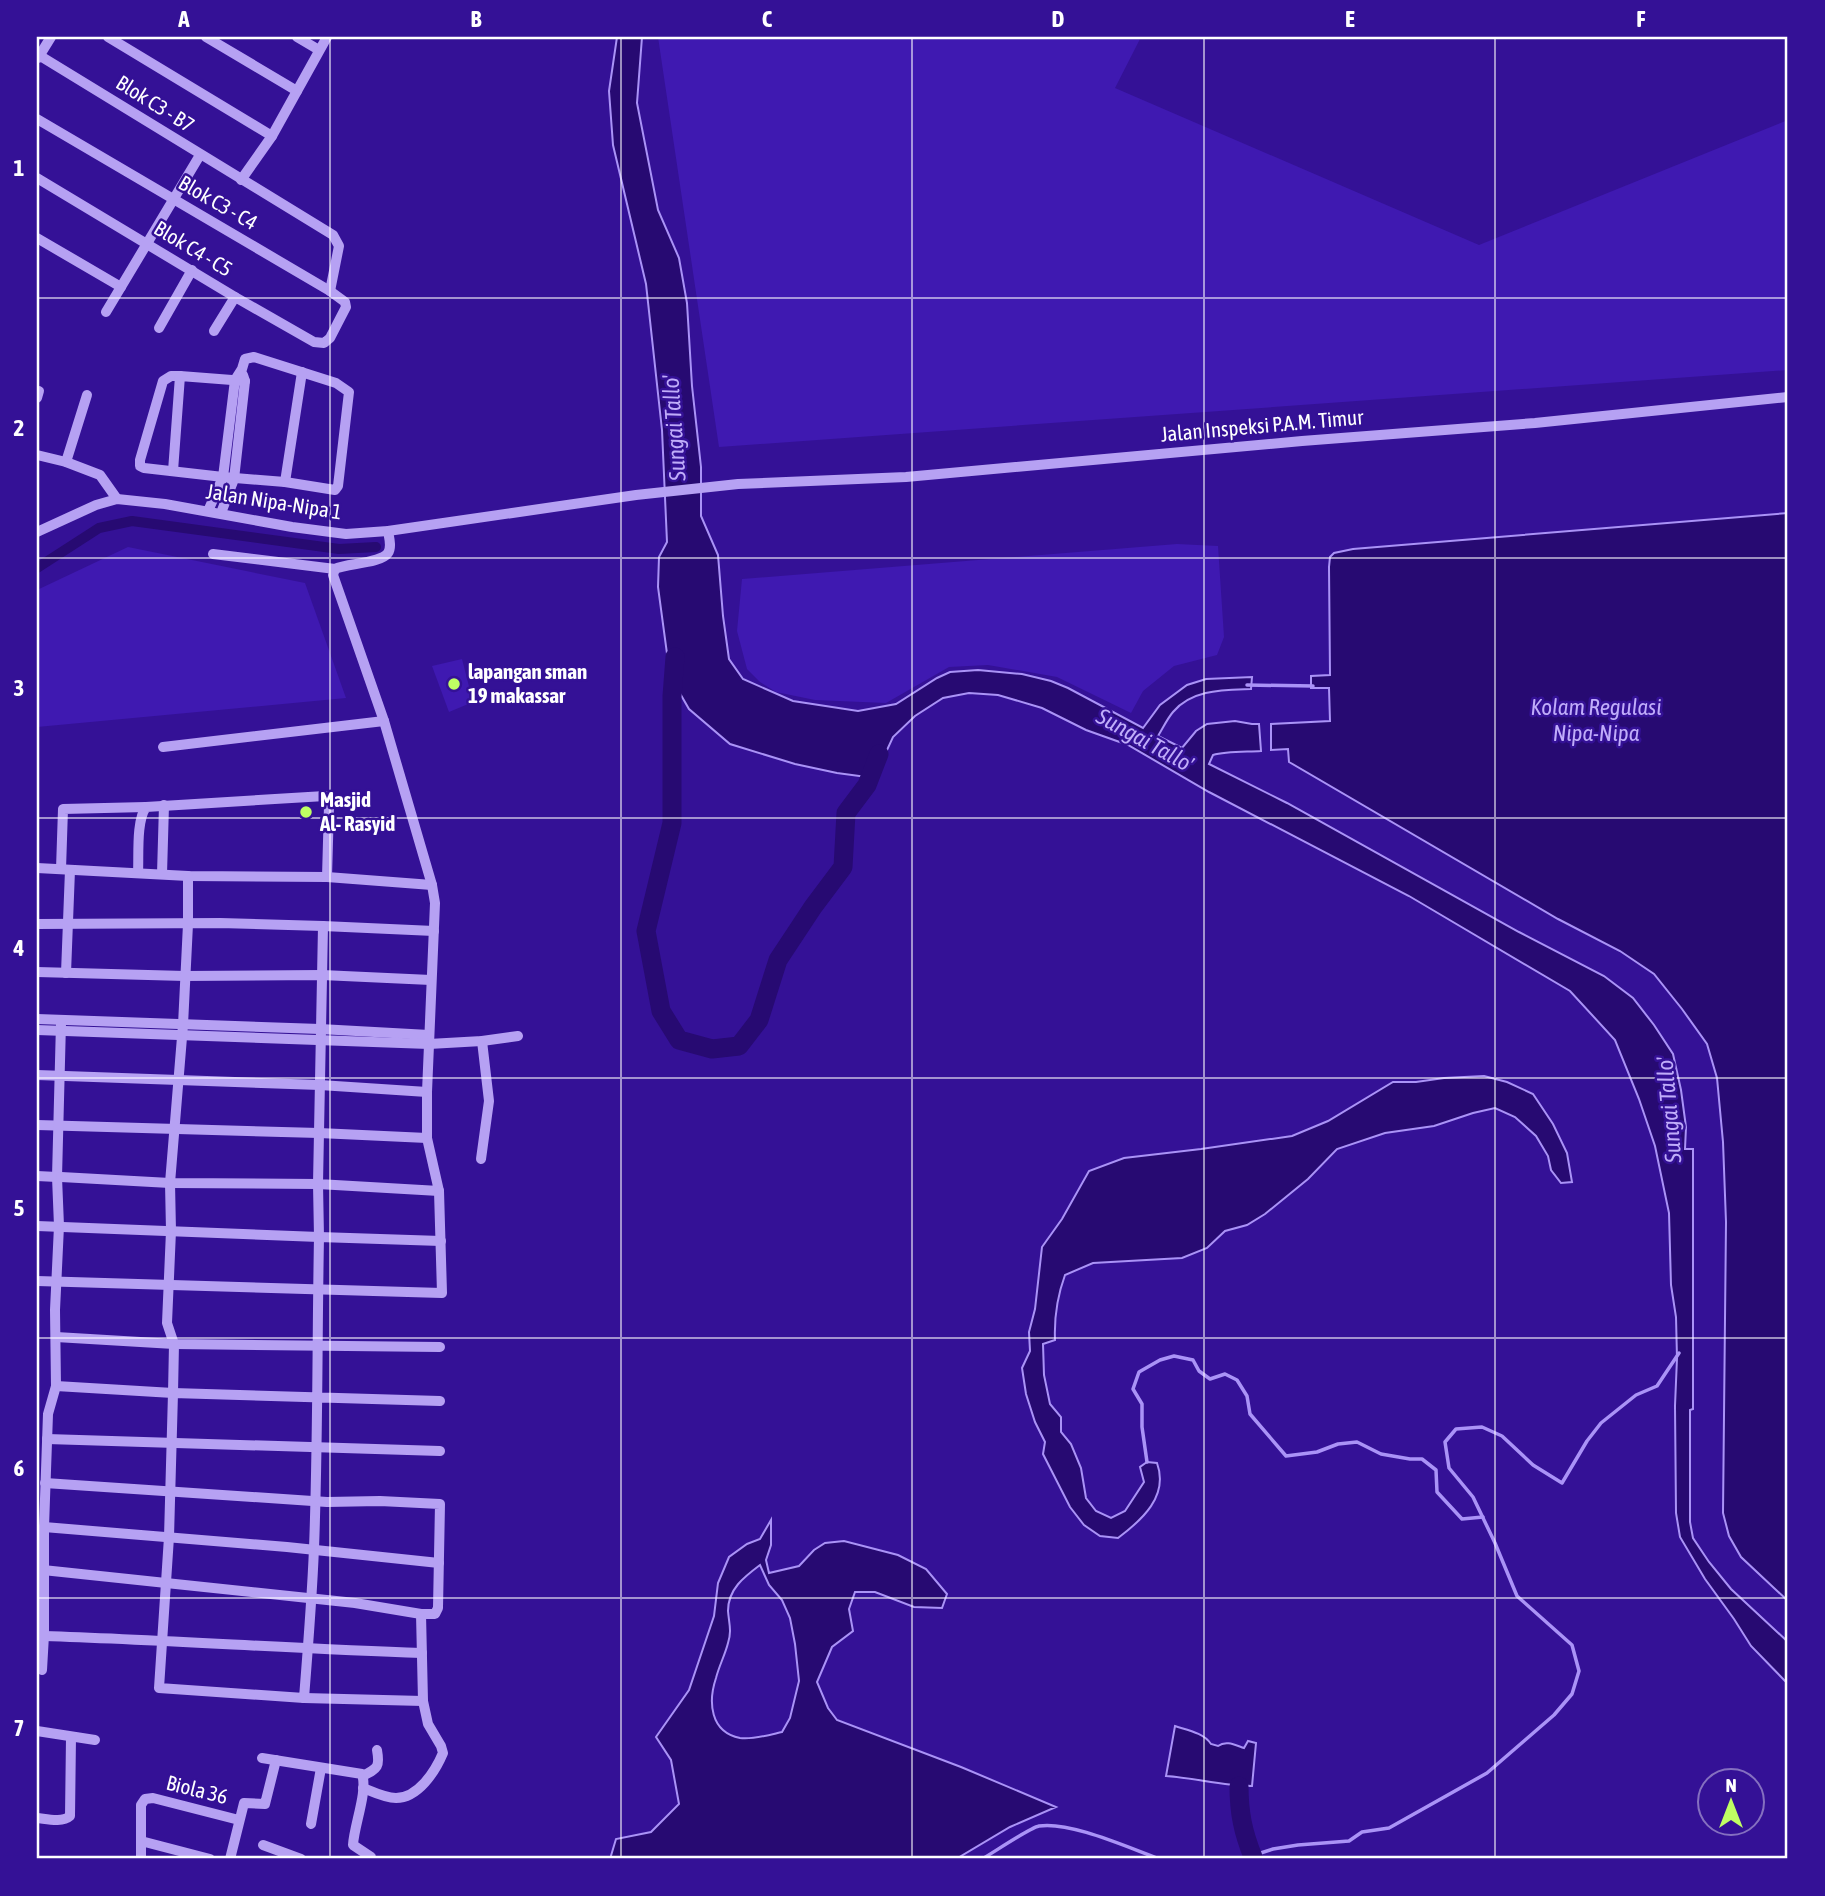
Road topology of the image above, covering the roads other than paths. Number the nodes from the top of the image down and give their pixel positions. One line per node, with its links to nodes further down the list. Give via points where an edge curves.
1 (51, 37): 7 (street)
2 (108, 37): 10 (street)
3 (206, 37): 8 (street)
4 (297, 37): 6 (street)
5 (327, 37): 6 (street)
6 (319, 50): 8 (street)
7 (38, 56): 11 (street, Blok C3 - B7)
8 (297, 91): 10 (street)
9 (37, 118): 14 (street, Blok C3 - C4)
10 (272, 136): 13 (street)
11 (200, 155): 13 (street, Blok C3 - B7); 14 (street)
12 (37, 178): 16 (street, Blok C4 - C5)
13 (246, 182): 19 (street, Blok C3 - B7, via 338,241)
14 (174, 199): 16 (street); 19 (street, Blok C3 - C4)
15 (37, 238): 18 (street)
16 (147, 244): 17 (street, Blok C4 - C5); 18 (street)
17 (192, 270): 20 (street, Blok C4 - C5); 22 (street)
18 (121, 287): 21 (street)
19 (330, 291): 20 (street, Blok C4 - C5, via 346,307 324,343 314,342)
20 (235, 297): 23 (street)
21 (106, 312)
22 (159, 328)
23 (214, 331)
24 (302, 372): 26 (street, via 251,357 245,359); 33 (street); 33 (street, via 337,383 349,392 338,486 335,490)
25 (180, 376): 26 (street); 31 (street); 31 (street, via 163,381 139,463 144,468)
26 (240, 381): 32 (street)
27 (87, 395): 30 (street)
28 (1788, 397): 34 (street, Jalan Inspeksi P.A.M. Timur, via 906,477 738,484)
29 (37, 455): 30 (street)
30 (66, 463): 35 (street, via 100,475)
31 (173, 471): 32 (street)
32 (229, 478): 33 (street); 36 (street); 37 (street)
33 (285, 482)
34 (636, 495): 38 (street, Jalan Nipa-Nipa 1)
35 (117, 499): 36 (street, Jalan Nipa-Nipa 1); 39 (street, Jalan Nipa-Nipa 1)
36 (208, 511): 37 (street, Jalan Nipa-Nipa 1)
37 (221, 513): 38 (street, Jalan Nipa-Nipa 1, via 322,532)
38 (388, 531): 41 (street, via 386,555)
39 (37, 532)
40 (213, 554): 41 (street)
41 (335, 569): 42 (street, via 334,582)
42 (384, 721): 43 (street); 52 (street)
43 (163, 747)
44 (164, 805): 45 (street); 49 (street); 51 (street, via 327,796)
45 (146, 807): 47 (street, via 63,809); 48 (street)
46 (37, 868): 47 (street)
47 (65, 869): 48 (street); 55 (street)
48 (138, 873): 49 (street)
49 (162, 874): 50 (street)
50 (188, 876): 51 (street); 54 (street)
51 (327, 877): 52 (street)
52 (432, 885): 57 (street)
53 (37, 924): 55 (street)
54 (188, 924): 55 (street); 56 (street); 61 (street)
55 (67, 925): 59 (street)
56 (323, 926): 57 (street); 60 (street)
57 (433, 931): 62 (street)
58 (37, 972): 59 (street)
59 (66, 973): 61 (street)
60 (322, 975): 61 (street); 62 (street); 67 (street)
61 (185, 976): 66 (street)
62 (431, 980): 69 (street)
63 (37, 1019): 64 (street)
64 (60, 1025): 65 (street); 66 (street); 72 (street)
65 (37, 1030)
66 (182, 1030): 67 (street); 73 (street)
67 (321, 1035): 69 (street); 74 (street)
68 (518, 1036): 70 (street)
69 (429, 1039): 70 (street); 75 (street)
70 (482, 1041): 81 (street, via 489,1101)
71 (37, 1075): 72 (street)
72 (60, 1076): 73 (street); 77 (street)
73 (179, 1080): 74 (street); 78 (street)
74 (320, 1084): 75 (street); 79 (street)
75 (427, 1092): 80 (street)
76 (37, 1125): 77 (street)
77 (58, 1126): 78 (street); 83 (street)
78 (174, 1130): 79 (street); 84 (street)
79 (319, 1133): 80 (street); 85 (street)
80 (427, 1138): 86 (street)
81 (481, 1159)
82 (37, 1176): 83 (street)
83 (59, 1177): 84 (street); 88 (street)
84 (170, 1183): 85 (street); 89 (street)
85 (318, 1184): 86 (street); 90 (street)
86 (439, 1192): 91 (street)
87 (37, 1226): 88 (street)
88 (59, 1226): 89 (street); 93 (street)
89 (171, 1231): 90 (street); 94 (street)
90 (319, 1237): 91 (street); 95 (street)
91 (441, 1241): 95 (street, via 442,1293)
92 (37, 1281): 93 (street)
93 (57, 1282): 94 (street); 96 (street)
94 (168, 1284): 95 (street); 97 (street, via 167,1323)
95 (318, 1290): 98 (street)
96 (56, 1337): 97 (street); 100 (street)
97 (174, 1344): 98 (street); 101 (street)
98 (317, 1346): 99 (street); 102 (street)
99 (440, 1347)
100 (56, 1386): 101 (street); 104 (street)
101 (173, 1393): 102 (street); 105 (street)
102 (317, 1397): 103 (street); 106 (street)
103 (440, 1401)
104 (47, 1438): 105 (street); 108 (street)
105 (172, 1442): 106 (street); 109 (street)
106 (316, 1447): 107 (street); 110 (street)
107 (440, 1451)
108 (46, 1483): 109 (street); 111 (street)
109 (170, 1492): 110 (street); 112 (street)
110 (315, 1501): 113 (street); 114 (street, via 440,1504)
111 (44, 1527): 112 (street); 115 (street)
112 (169, 1537): 113 (street); 116 (street)
113 (314, 1549): 114 (street); 117 (street)
114 (439, 1563): 118 (street, via 437,1612)
115 (43, 1570): 116 (street); 119 (street)
116 (166, 1582): 117 (street); 120 (street)
117 (311, 1598): 118 (street); 121 (street)
118 (421, 1614): 122 (street)
119 (44, 1636): 120 (street); 123 (street)
120 (162, 1640): 121 (street); 124 (street, via 159,1688)
121 (308, 1649): 122 (street); 124 (street)
122 (422, 1653): 125 (street)
123 (42, 1670)
124 (304, 1698): 125 (street)
125 (423, 1701): 134 (street, via 428,1724 443,1753 428,1778 399,1798)
126 (37, 1731): 127 (street)
127 (71, 1737): 128 (street); 135 (street, via 70,1816)
128 (95, 1740)
129 (377, 1750): 133 (street, via 376,1768)
130 (262, 1758): 131 (street)
131 (276, 1760): 132 (street); 136 (street, via 265,1804 244,1803)
132 (321, 1768): 133 (street); 137 (street)
133 (363, 1776): 134 (street)
134 (363, 1788): 145 (street, via 353,1845)
135 (37, 1818)
136 (239, 1820): 138 (street, Biola 36, via 145,1799); 143 (street)
137 (311, 1824)
138 (141, 1841): 141 (street); 142 (street)
139 (263, 1845): 140 (street)
140 (281, 1856): 144 (street)
141 (141, 1859)
142 (210, 1859)
143 (230, 1859)
144 (301, 1859)
145 (371, 1859)

